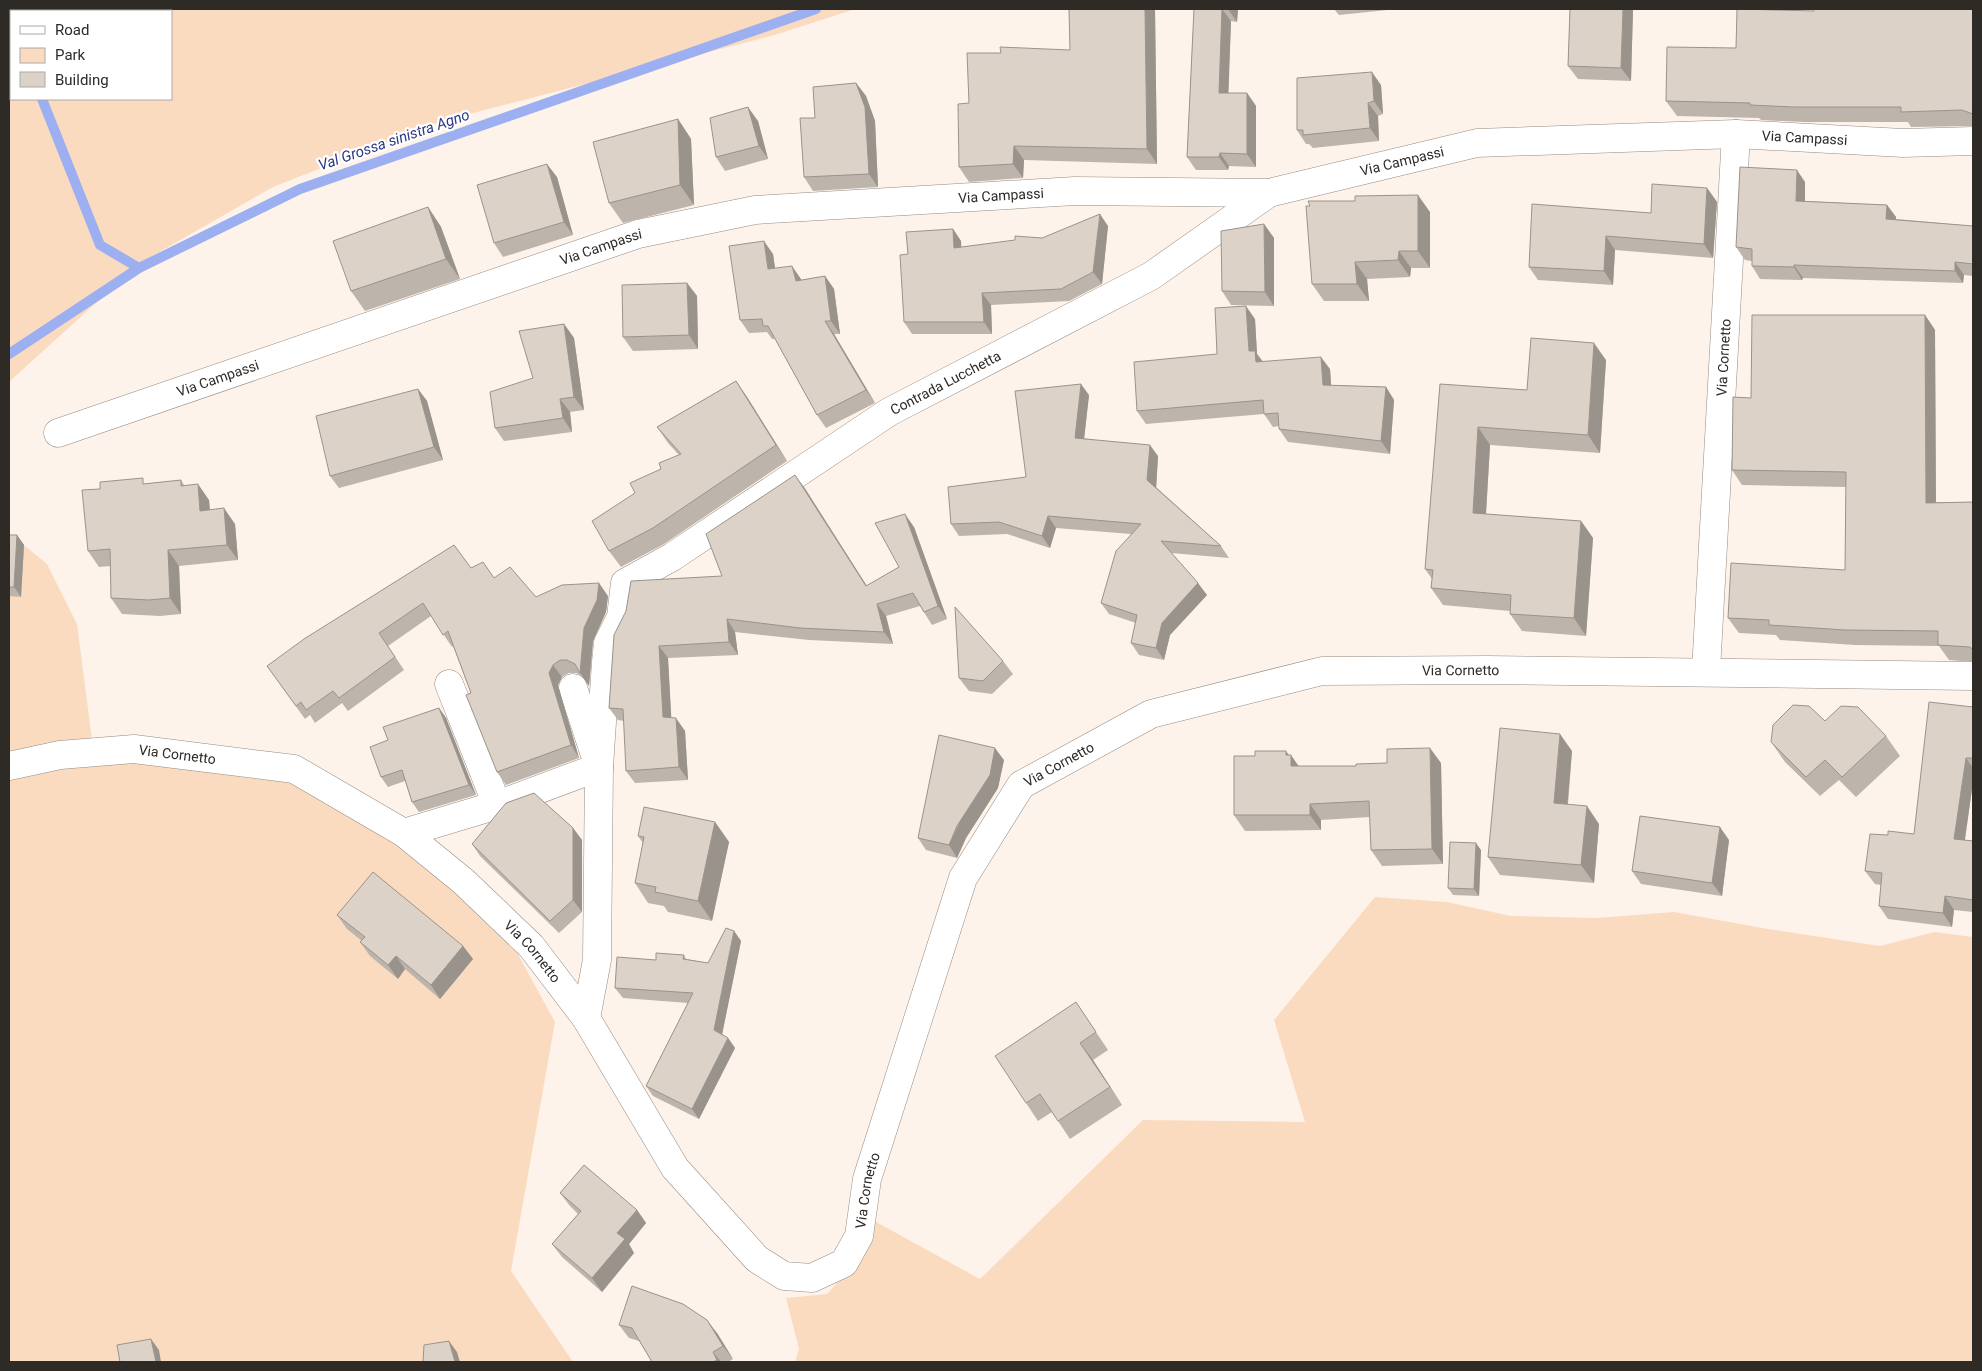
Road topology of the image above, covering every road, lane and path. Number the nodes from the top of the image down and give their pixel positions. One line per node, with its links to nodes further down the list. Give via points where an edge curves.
1 (1736, 134): 2 (street, Via Campassi, via 1903,143); 3 (street, Via Campassi, via 1477,143); 5 (street, Via Cornetto)
2 (1973, 141)
3 (1269, 193): 4 (street, Via Campassi, via 1075,191 755,210 638,234); 10 (street, Contrada Lucchetta, via 1151,276 890,412 672,556 625,583 621,617 608,643)
4 (58, 433)
5 (1706, 671): 6 (street, Via Cornetto); 13 (street, Via Cornetto, via 1322,671 1151,714 1021,785 963,878 867,1178 860,1236 844,1264 812,1278 784,1276 757,1259 675,1168)
6 (1973, 676)
7 (449, 684): 11 (street)
8 (574, 688): 10 (street)
9 (9, 766): 12 (street, Via Cornetto, via 60,755 134,749 294,769)
10 (599, 767): 11 (street); 13 (street, via 598,960)
11 (497, 805): 12 (street)
12 (404, 833): 13 (street, Via Cornetto, via 531,946)
13 (586, 1018)

